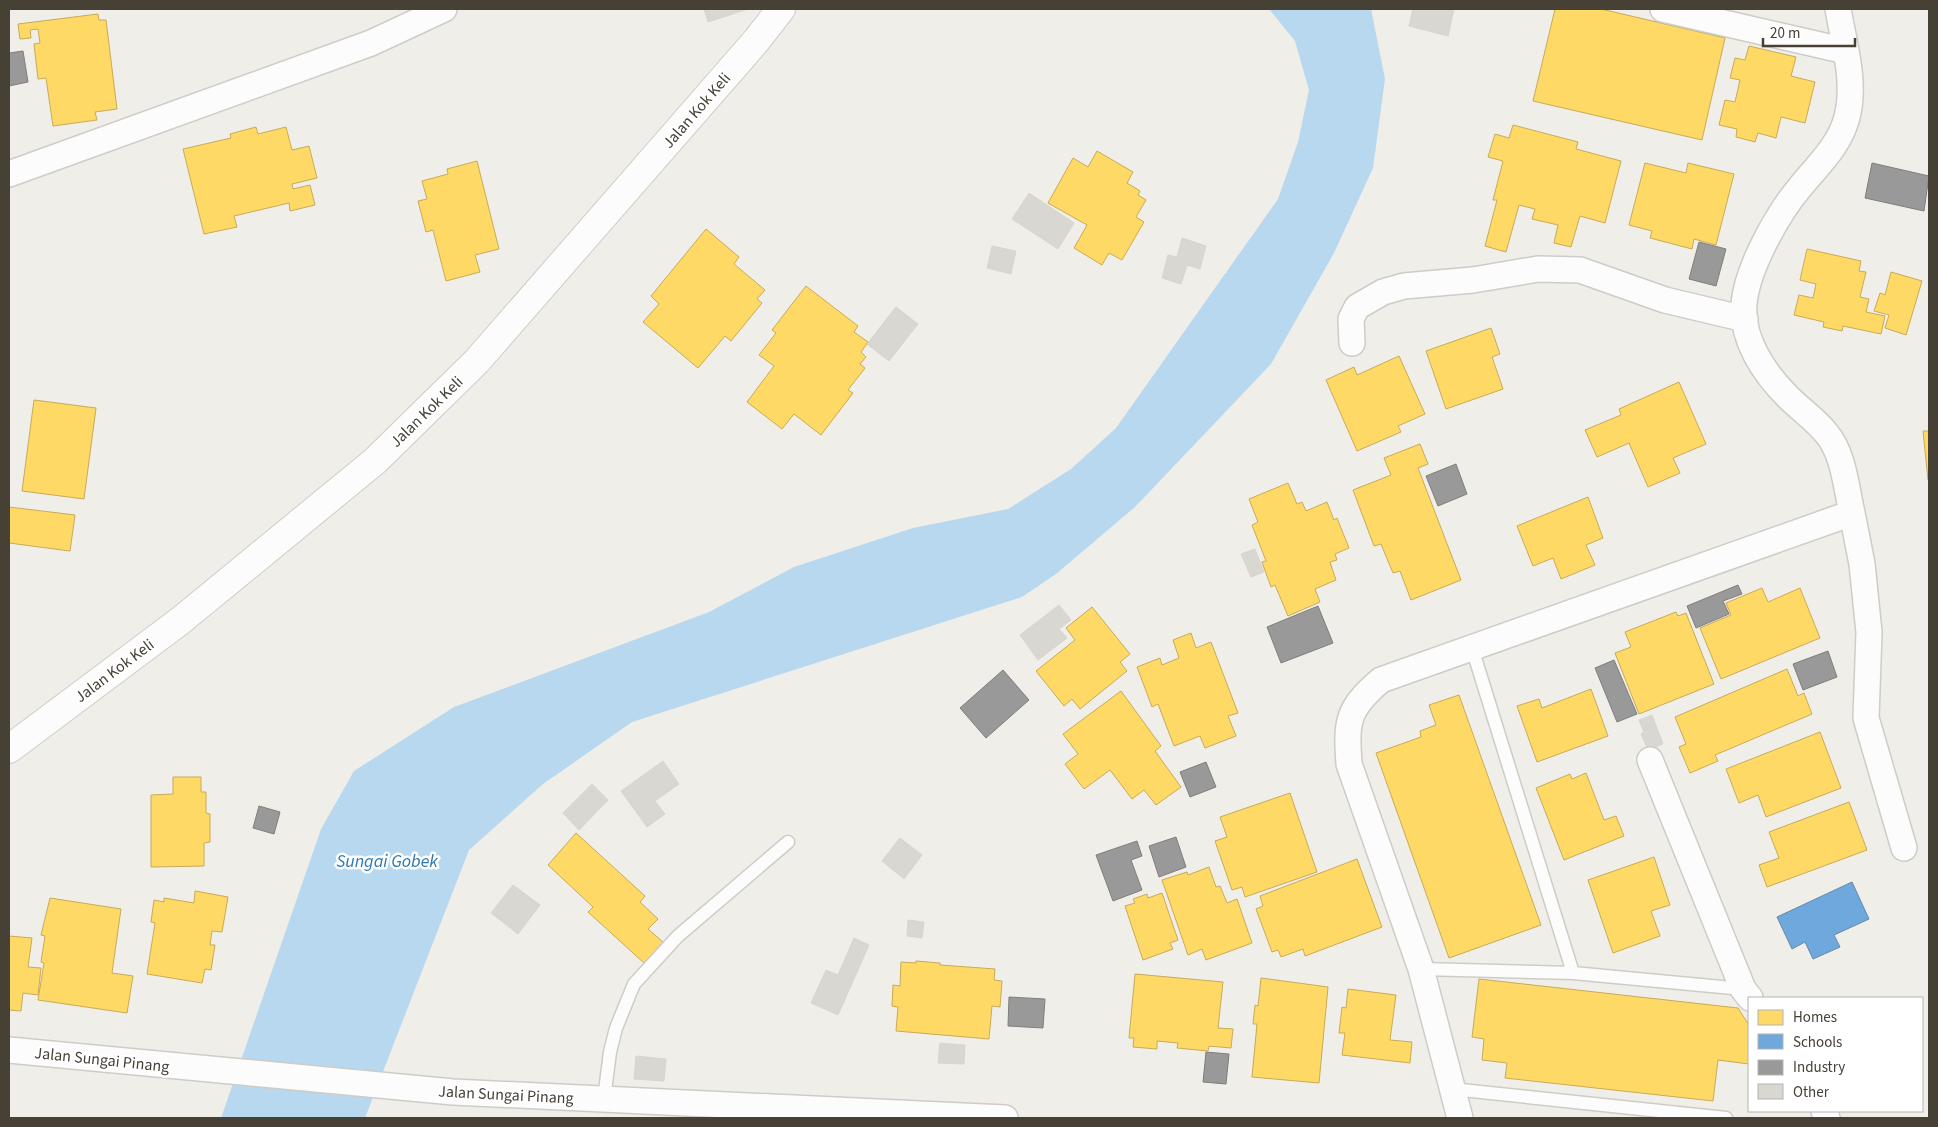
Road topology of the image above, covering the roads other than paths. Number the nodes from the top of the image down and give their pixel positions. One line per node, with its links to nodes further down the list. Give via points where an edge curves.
1 (444, 9): 6 (street, via 371,43)
2 (781, 9): 11 (street, Jalan Kok Keli, via 477,361 375,461 180,621)
3 (1663, 9): 5 (street)
4 (1838, 9): 5 (street)
5 (1846, 51): 7 (street, via 1850,93 1844,129 1831,151 1785,206 1771,230 1747,290)
6 (9, 174)
7 (1745, 319): 8 (street, via 1665,300 1580,270 1538,269 1473,280 1404,286 1383,292 1357,307 1351,319); 9 (street, via 1752,348 1775,382 1827,434 1835,447)
8 (1352, 343)
9 (1852, 513): 10 (street); 14 (street, via 1868,612 1866,718)
10 (1472, 648): 15 (street, via 1381,680 1362,696 1351,712 1347,736 1349,764); 16 (lane)
11 (9, 748)
12 (1650, 760): 17 (street)
13 (788, 842): 20 (lane, via 678,936 634,984 616,1028)
14 (1904, 848)
15 (1421, 969): 16 (lane); 19 (street)
16 (1574, 972): 17 (lane)
17 (1746, 993)
18 (9, 1050): 20 (street, Jalan Sungai Pinang, via 453,1092)
19 (1452, 1089): 22 (street); 23 (lane)
20 (604, 1099): 21 (street, Jalan Sungai Pinang)
21 (1004, 1118)
22 (1460, 1118)
23 (1726, 1118)

